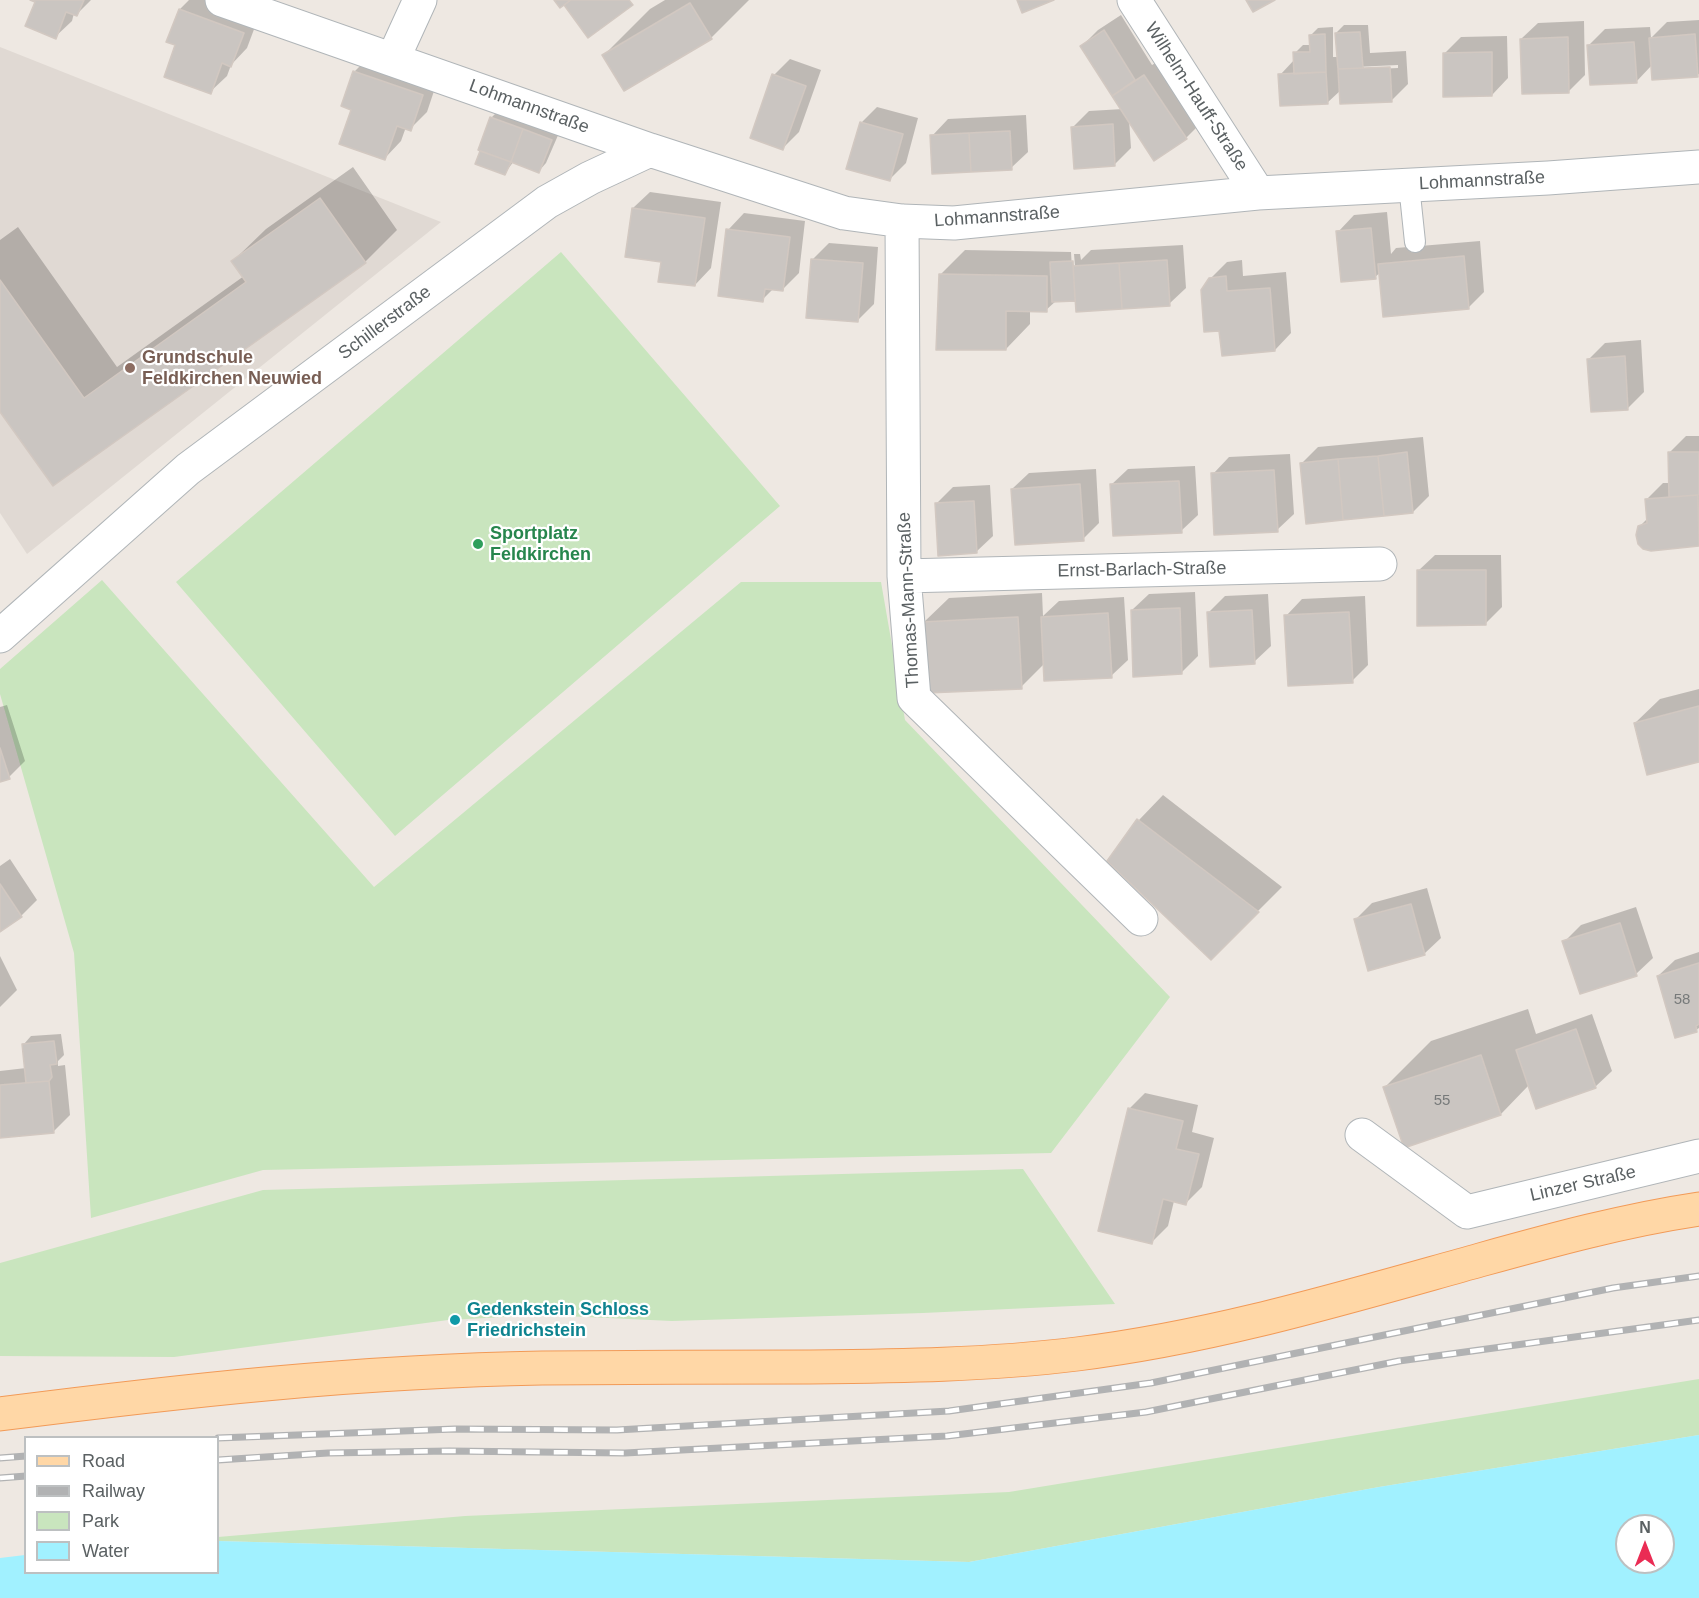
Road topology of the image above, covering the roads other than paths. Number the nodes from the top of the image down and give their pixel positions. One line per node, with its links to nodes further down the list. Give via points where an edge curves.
1 (222, 0): 4 (street, Lohmannstraße)
2 (420, 0): 4 (street)
3 (1134, 0): 8 (street, Wilhelm-Hauff-Straße)
4 (393, 59): 5 (street, Lohmannstraße)
5 (650, 150): 9 (street, Lohmannstraße, via 844,213); 13 (street, Schillerstraße, via 547,202 188,469)
6 (1699, 167): 7 (street, Lohmannstraße)
7 (1409, 185): 8 (street, Lohmannstraße); 10 (lane)
8 (1258, 194): 9 (street, Lohmannstraße, via 954,223)
9 (902, 221): 12 (street, Thomas-Mann-Straße)
10 (1415, 242)
11 (1380, 564): 12 (street, Ernst-Barlach-Straße)
12 (904, 576): 14 (street, Thomas-Mann-Straße, via 914,698)
13 (0, 636)
14 (1141, 919)
15 (1362, 1135): 16 (street, Linzer Straße, via 1467,1212)
16 (1699, 1155)
17 (1699, 1209): 18 (main road, via 1566,1237 1216,1331 1080,1354 940,1365 404,1372)
18 (0, 1414)

